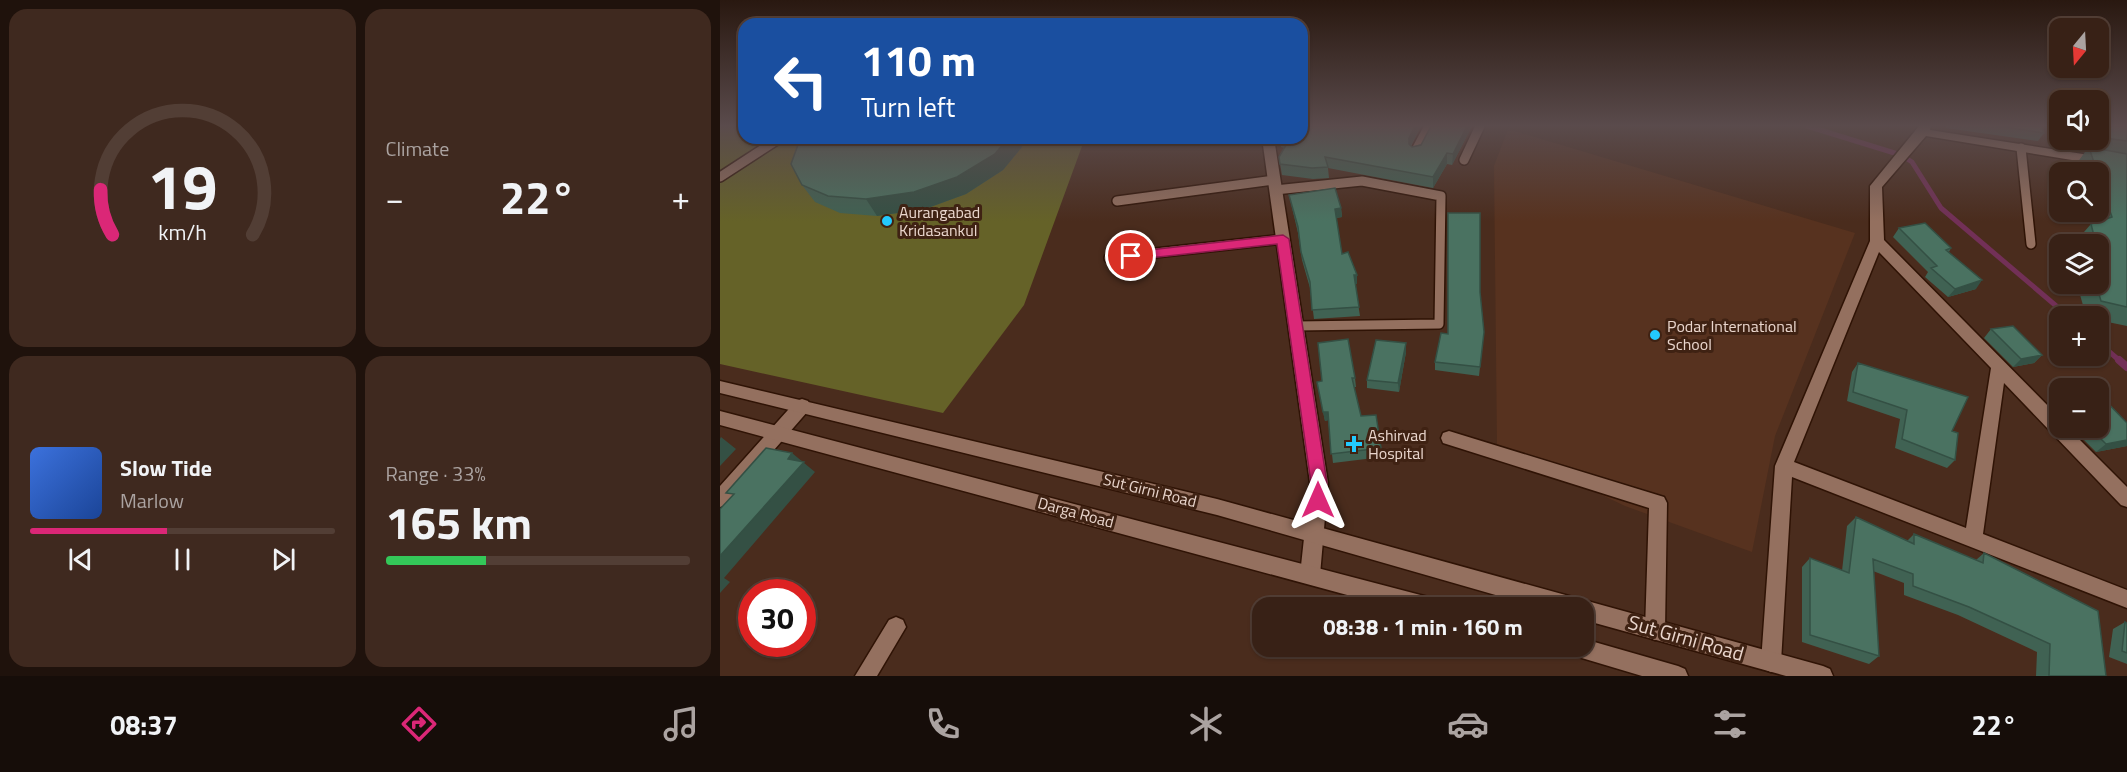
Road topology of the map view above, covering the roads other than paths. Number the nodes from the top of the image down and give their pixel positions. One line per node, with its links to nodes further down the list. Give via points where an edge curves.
1 (750, 158): 7 (lane)
2 (1271, 158): 8 (street)
3 (1901, 158): 11 (street, via 1876,186)
4 (2022, 158): 12 (lane)
5 (2081, 158): 6 (street)
6 (2127, 165)
7 (720, 177)
8 (1275, 185): 9 (lane); 10 (street); 14 (lane, via 1362,181 1441,196 1438,324)
9 (1117, 201)
10 (1283, 239): 13 (lane); 14 (street)
11 (1877, 241): 15 (street); 21 (street)
12 (2031, 244)
13 (1109, 258)
14 (1296, 326): 24 (street, via 1319,483)
15 (1999, 366): 23 (street); 25 (street)
16 (720, 387): 17 (street, Sut Girni Road)
17 (802, 406): 19 (street); 24 (street, Sut Girni Road)
18 (720, 418): 19 (street, Darga Road)
19 (779, 433): 22 (street); 26 (street, Darga Road)
20 (1449, 438): 32 (street, via 1658,503)
21 (1784, 465): 25 (street); 34 (street)
22 (720, 499)
23 (2127, 499)
24 (1314, 534): 26 (street); 28 (street, Sut Girni Road)
25 (1973, 539): 29 (street)
26 (1310, 574): 27 (street, Darga Road)
27 (1393, 597)
28 (1537, 597)
29 (2127, 599)
30 (1594, 613): 32 (street, Sut Girni Road)
31 (896, 627): 35 (street)
32 (1655, 630): 34 (street, Sut Girni Road)
33 (1594, 652): 36 (street)
34 (1771, 662): 37 (street, Sut Girni Road)
35 (865, 676)
36 (1678, 676)
37 (1823, 676)

